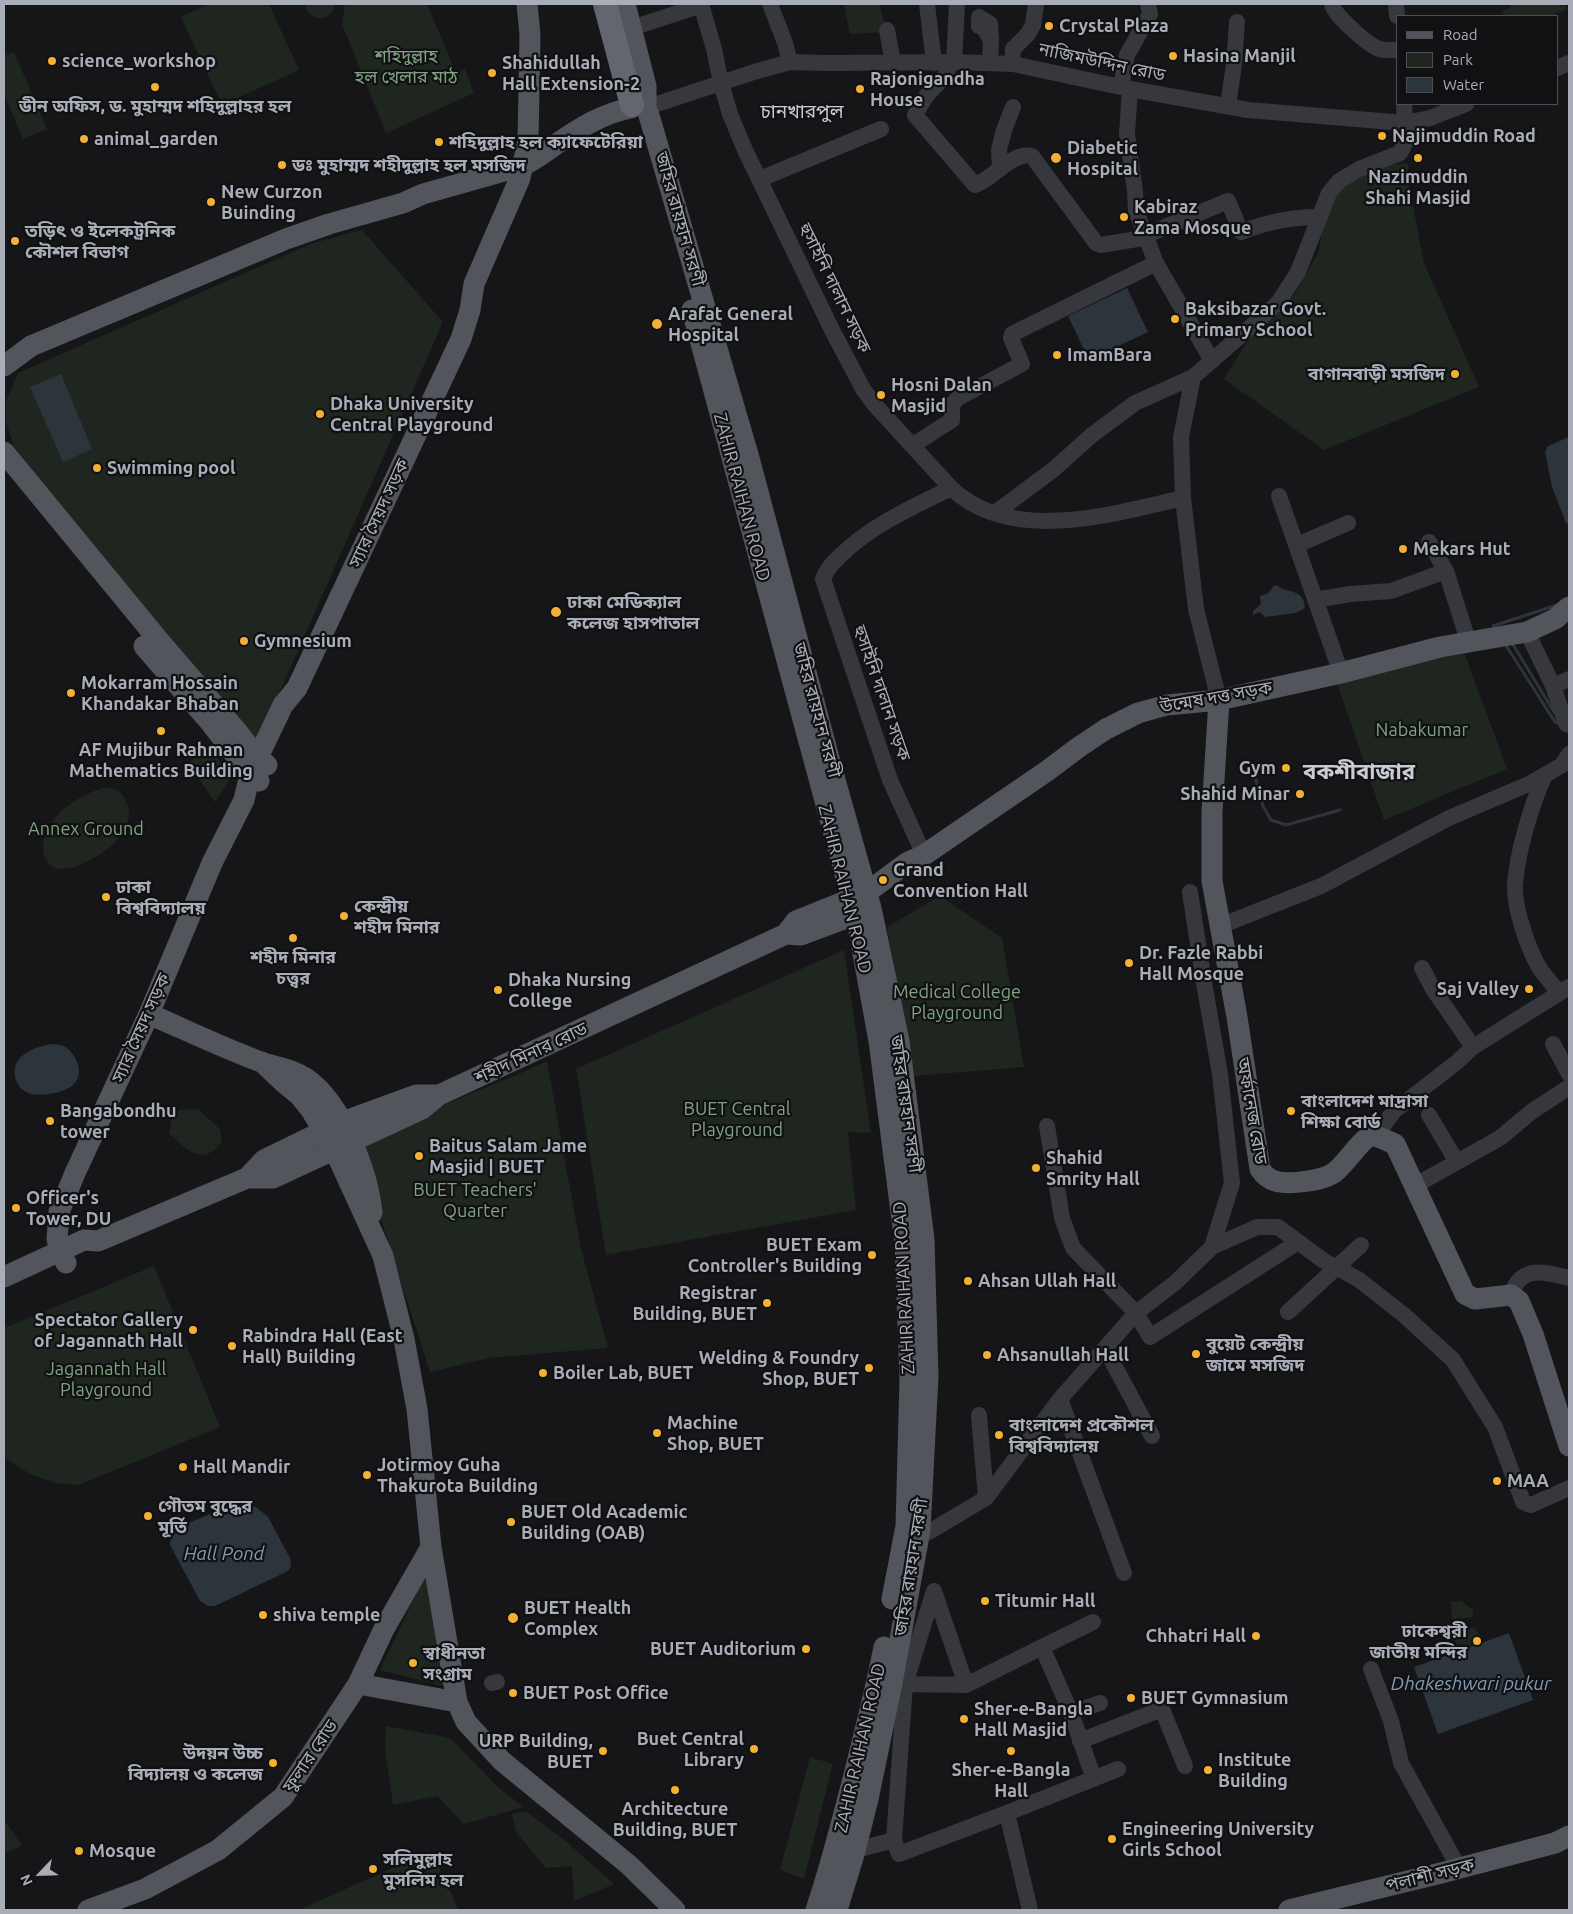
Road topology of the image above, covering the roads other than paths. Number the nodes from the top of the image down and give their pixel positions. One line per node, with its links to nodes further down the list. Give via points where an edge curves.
1 (527, 4): 31 (main road, via 530,35)
2 (605, 4): 28 (highway)
3 (614, 4): 28 (highway)
4 (625, 4): 13 (main road, ZAHIR RAIHAN ROAD)
5 (701, 4): 13 (street); 22 (street)
6 (770, 4): 17 (street)
7 (927, 4): 18 (street)
8 (957, 4): 18 (street)
9 (1036, 4): 21 (street, via 1033,25 1013,49)
10 (1148, 4): 23 (street, via 1150,14 1127,55)
11 (1332, 4): 16 (street, via 1336,13 1369,44 1381,50)
12 (1237, 22): 26 (street)
13 (632, 28): 28 (main road, ZAHIR RAIHAN ROAD, via 646,86)
14 (887, 30): 19 (street)
15 (991, 40): 20 (street)
16 (1396, 50)
17 (790, 62): 19 (street, নাজিমউদ্দিন রোড); 22 (street, নাজিমউদ্দিন রোড)
18 (946, 62): 19 (street, নাজিমউদ্দিন রোড); 20 (street, নাজিমউদ্দিন রোড); 32 (street, via 948,73 928,94 915,115 975,185)
19 (893, 63)
20 (990, 63): 21 (street, নাজিমউদ্দিন রোড)
21 (1012, 64): 23 (street, নাজিমউদ্দিন রোড)
22 (721, 83): 28 (street, নাজিমউদ্দিন রোড); 33 (street, হুসাইনি দালান সড়ক, via 730,114)
23 (1126, 88): 26 (street, নাজিমউদ্দিন রোড); 35 (street, via 1127,134 1136,211)
24 (1404, 105): 29 (street)
25 (1463, 105): 29 (street, নাজিমউদ্দিন রোড)
26 (1228, 106): 29 (street, নাজিমউদ্দিন রোড, via 1293,115)
27 (1013, 107): 32 (street, via 999,150)
28 (639, 109): 31 (main road); 67 (main road, ZAHIR RAIHAN ROAD, via 694,318)
29 (1409, 122): 34 (street, via 1413,128 1400,153 1359,169 1339,181 1329,192)
30 (881, 129): 33 (street)
31 (527, 164): 38 (main road, via 286,239 31,346); 63 (main road, স্যার সৈয়দ সড়ক, via 474,284 461,339 297,688 283,705)
32 (1000, 169): 35 (street, via 1015,158 1025,154 1032,156 1096,243 1101,245)
33 (760, 178): 40 (street, হুসাইনি দালান সড়ক, via 863,389)
34 (1320, 216): 35 (street, via 1261,224 1241,232 1228,200); 37 (street, via 1298,272 1278,303)
35 (1145, 236): 36 (street)
36 (1156, 263): 37 (street); 40 (street, via 1012,334 1022,364 958,398 952,405 952,420)
37 (1212, 361): 39 (street)
38 (4, 366)
39 (1193, 377): 45 (street, via 1181,437); 46 (street, via 1135,404)
40 (913, 445): 43 (street, হুসাইনি দালান সড়ক)
41 (4, 452): 63 (main road)
42 (4, 474): 63 (main road, via 117,614)
43 (951, 488): 46 (street, হুসাইনি দালান সড়ক, via 960,496); 65 (street, হুসাইনি দালান সড়ক, via 861,537 830,566 823,579 890,780)
44 (1279, 496): 49 (street)
45 (1183, 498): 46 (street, হুসাইনি দালান সড়ক, via 1071,520 1020,520); 58 (street, via 1196,609)
46 (995, 513)
47 (1348, 523): 49 (street)
48 (1429, 542): 50 (street)
49 (1297, 545): 51 (street)
50 (1446, 571): 51 (street, via 1391,591); 54 (street)
51 (1315, 600): 55 (street)
52 (1564, 614): 53 (main road, উন্মেষ দত্ত সড়ক)
53 (1527, 632): 55 (main road, উন্মেষ দত্ত সড়ক, via 1440,647); 57 (street)
54 (1466, 634)
55 (1341, 673): 58 (main road, উন্মেষ দত্ত সড়ক)
56 (1569, 679): 57 (street)
57 (1553, 686): 60 (street)
58 (1219, 700): 59 (main road, উন্মেষ দত্ত সড়ক); 61 (main road, অর্ফানেজ রোড)
59 (1181, 705): 61 (main road, via 1197,712 1208,722); 65 (main road, উন্মেষ দত্ত সড়ক, via 1148,709 1106,730)
60 (1569, 725)
61 (1216, 750): 68 (main road, অর্ফানেজ রোড, via 1211,868)
62 (1569, 754): 64 (street, via 1562,765)
63 (257, 775): 71 (main road, স্যার সৈয়দ সড়ক, via 212,863)
64 (1544, 777): 68 (street, via 1449,818 1321,886); 70 (street, via 1523,843 1515,886 1519,911 1534,956 1541,969)
65 (924, 855): 67 (main road, উন্মেষ দত্ত সড়ক, via 908,862)
66 (1190, 892): 84 (street, via 1220,1074 1232,1183)
67 (861, 904): 78 (main road, শহীদ মিনার রোড, via 801,935 786,934 438,1095 416,1095); 100 (main road, জহির রায়হান সরণী, via 899,1041 924,1239 928,1376)
68 (1220, 926): 79 (main road, অর্ফানেজ রোড, via 1258,1163 1264,1174 1281,1183 1328,1177 1367,1137)
69 (1422, 968): 73 (street)
70 (1564, 990): 73 (street)
71 (149, 1014): 78 (main road, via 262,1062 292,1070 309,1080 326,1098); 85 (main road, স্যার সৈয়দ সড়ক, via 59,1212 57,1239)
72 (1553, 1044): 74 (street)
73 (1473, 1047): 79 (street, via 1394,1111)
74 (1569, 1074)
75 (1569, 1088): 80 (street, via 1531,1112 1500,1138)
76 (1429, 1115): 80 (street)
77 (1047, 1126): 92 (street, via 1062,1218 1073,1248)
78 (338, 1136): 85 (main road, শহীদ মিনার রোড, via 264,1160 248,1178 98,1242 84,1240); 101 (main road, via 383,1256 399,1320 415,1400)
79 (1376, 1136): 81 (main road, via 1395,1144)
80 (1457, 1162): 81 (street)
81 (1414, 1186): 90 (main road, via 1467,1296 1475,1299)
82 (1298, 1242): 84 (street, via 1278,1227 1258,1227); 86 (street); 92 (street, via 1150,1337)
83 (1361, 1245): 86 (street)
84 (1212, 1248): 92 (street)
85 (63, 1257): 87 (main road); 89 (main road, via 12,1288)
86 (1336, 1267): 91 (street); 98 (street, via 1358,1279 1404,1315 1453,1360 1495,1427 1523,1502 1531,1504)
87 (4, 1278)
88 (1569, 1278): 90 (street, via 1540,1271 1530,1273 1519,1279)
89 (4, 1288)
90 (1511, 1295): 97 (main road, via 1519,1300 1533,1334)
91 (1288, 1312)
92 (1136, 1313): 93 (street)
93 (1105, 1348): 94 (street); 96 (street)
94 (1060, 1399): 99 (street); 102 (street)
95 (979, 1415): 99 (street)
96 (1152, 1436)
97 (1569, 1446)
98 (1569, 1488)
99 (986, 1498): 100 (street, via 929,1532)
100 (909, 1527): 104 (main road, জহির রায়হান সরণী)
101 (431, 1546): 109 (main road, ফুলার রোড, via 384,1629); 111 (main road)
102 (1124, 1572)
103 (934, 1591): 104 (street); 108 (street); 110 (street)
104 (900, 1596): 108 (main road, জহির রায়হান সরণী)
105 (1093, 1622): 106 (street)
106 (1042, 1647): 110 (street); 113 (street)
107 (1371, 1669): 123 (street, via 1391,1721 1401,1762)
108 (892, 1682): 110 (street); 120 (street); 121 (main road, জহির রায়হান সরণী); 122 (main road, ZAHIR RAIHAN ROAD)
109 (358, 1684): 111 (main road); 124 (main road, ফুলার রোড, via 283,1797 218,1850 146,1888)
110 (966, 1684)
111 (457, 1702): 125 (main road, via 466,1722 502,1761 623,1860)
112 (1100, 1703): 113 (street)
113 (1071, 1713): 114 (street)
114 (1080, 1741): 115 (street, via 1162,1709); 117 (street)
115 (1185, 1766)
116 (1118, 1769): 117 (street)
117 (1094, 1779): 118 (street)
118 (1007, 1814): 120 (street, via 899,1854); 128 (street)
119 (1569, 1836): 123 (main road, পলাশী সড়ক, via 1555,1843)
120 (894, 1840): 121 (street)
121 (855, 1850): 122 (street); 127 (main road, জহির রায়হান সরণী)
122 (833, 1857): 126 (main road, ZAHIR RAIHAN ROAD)
123 (1458, 1868): 129 (main road, পলাশী সড়ক)
124 (88, 1910)
125 (675, 1910)
126 (816, 1910)
127 (836, 1910)
128 (1030, 1910)
129 (1289, 1910)

